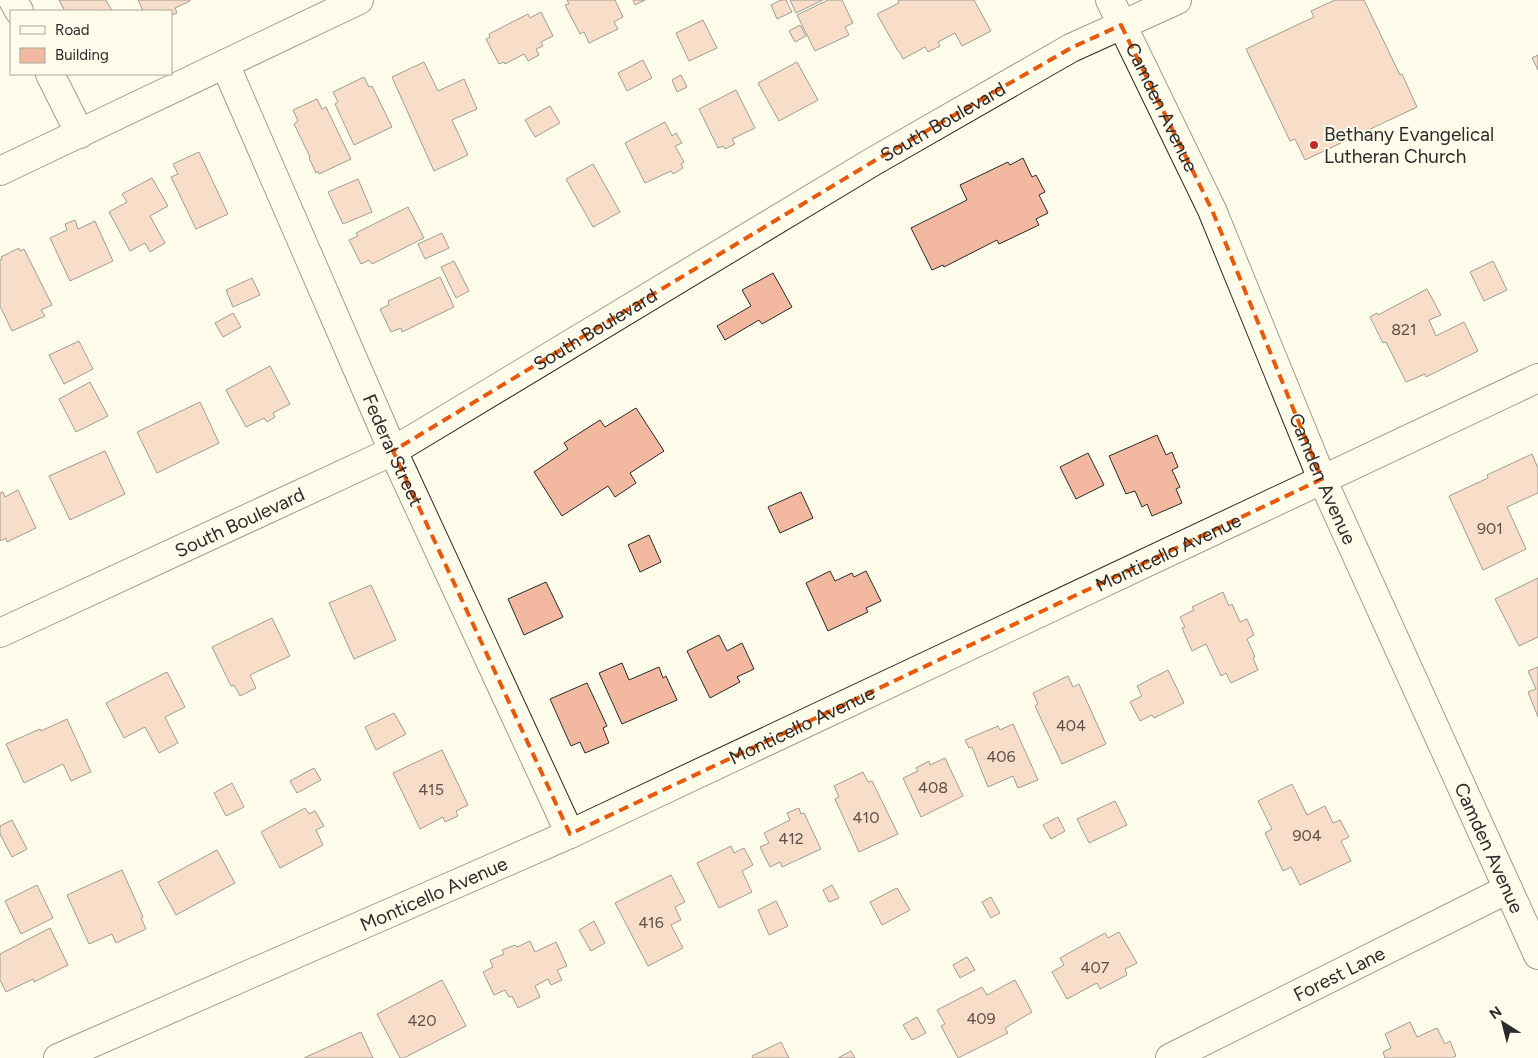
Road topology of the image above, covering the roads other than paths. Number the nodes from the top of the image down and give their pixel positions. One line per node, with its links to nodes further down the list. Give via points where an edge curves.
1 (358, 0): 5 (street)
2 (1110, 0): 4 (street, Camden Avenue)
3 (1177, 0): 4 (street, South Boulevard)
4 (1121, 25): 10 (street, South Boulevard, via 1071,48 874,161); 11 (street, Camden Avenue, via 1212,210)
5 (225, 64): 7 (street); 10 (street, Federal Street)
6 (50, 75): 7 (street)
7 (80, 134): 8 (street)
8 (0, 171)
9 (1538, 378): 11 (street, Monticello Avenue)
10 (393, 451): 12 (street, South Boulevard); 13 (street, Federal Street)
11 (1322, 479): 13 (street, Monticello Avenue); 14 (street, Camden Avenue)
12 (0, 633)
13 (570, 834): 16 (street, Monticello Avenue)
14 (1508, 890): 15 (street, Camden Avenue); 17 (street, Forest Lane)
15 (1538, 955)
16 (58, 1058)
17 (1170, 1058)

